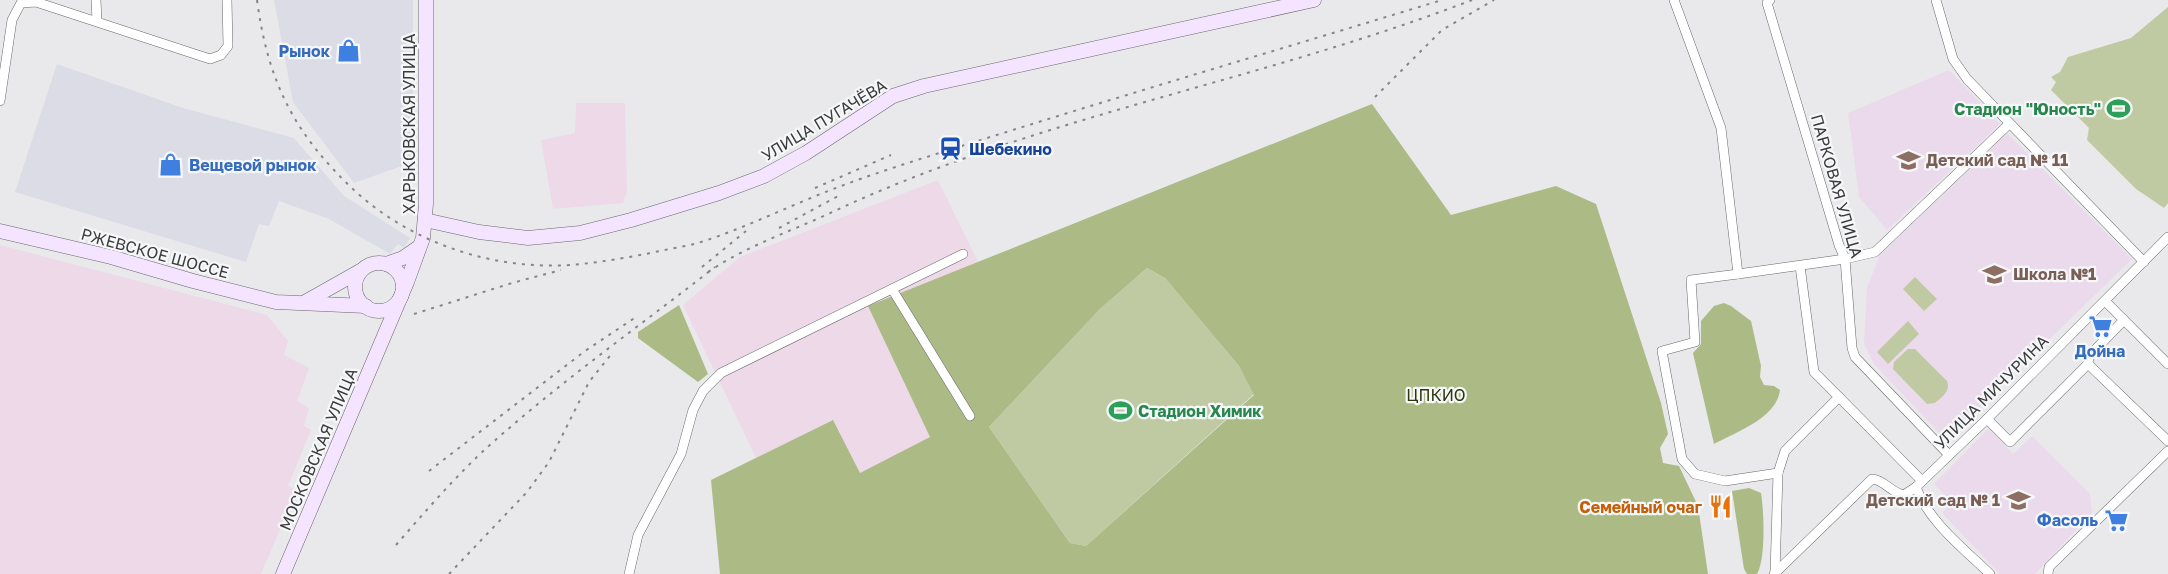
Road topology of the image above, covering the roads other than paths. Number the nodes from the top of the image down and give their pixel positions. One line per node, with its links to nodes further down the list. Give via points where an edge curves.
1 (96, 0): 8 (street)
2 (227, 0): 8 (street, via 228,46 221,55 210,58)
3 (426, 0): 11 (street, ХАРЬКОВСКАЯ УЛИЦА)
4 (1314, 0): 11 (street, УЛИЦА ПУГАЧЁВА, via 924,86 893,96 764,176 580,233 528,238)
5 (1674, 0): 21 (street, via 1721,128)
6 (1770, 0): 16 (street, ПАРКОВАЯ УЛИЦА, via 1767,3)
7 (1936, 0): 10 (street, via 1953,59)
8 (97, 21): 9 (street, via 36,2 21,3 12,20)
9 (0, 101)
10 (2009, 124): 16 (street, via 1875,252); 17 (street)
11 (425, 220): 14 (street, ХАРЬКОВСКАЯ УЛИЦА)
12 (0, 231): 25 (street, РЖЕВСКОЕ ШОССЕ, via 276,302)
13 (2168, 237): 17 (street, УЛИЦА МИЧУРИНА)
14 (419, 247): 18 (street); 23 (street, ХАРЬКОВСКАЯ УЛИЦА)
15 (963, 254): 22 (street)
16 (1845, 259): 19 (street); 36 (street, ПАРКОВАЯ УЛИЦА, via 1855,357)
17 (2144, 262): 24 (street, УЛИЦА МИЧУРИНА)
18 (387, 264): 20 (street, via 372,264); 23 (street, via 400,276)
19 (1800, 266): 21 (street); 31 (street, via 1814,372)
20 (360, 272): 25 (street); 26 (street, via 355,290)
21 (1738, 274): 37 (street, via 1691,280 1695,342 1662,351 1682,459 1695,474 1725,481)
22 (892, 289): 32 (street); 40 (street, via 721,373 703,391 693,410 681,454 638,535)
23 (401, 295): 26 (street, via 384,310); 28 (street, МОСКОВСКАЯ УЛИЦА)
24 (2105, 301): 27 (street); 33 (street, УЛИЦА МИЧУРИНА)
25 (303, 303): 26 (street, РЖЕВСКОЕ ШОССЕ)
26 (367, 307): 28 (street, via 379,320)
27 (2124, 320): 29 (street, via 2089,356); 30 (street)
28 (384, 338): 39 (street, МОСКОВСКАЯ УЛИЦА)
29 (2088, 364): 33 (street, via 2010,442); 34 (street)
30 (2168, 364)
31 (1839, 397): 37 (street, via 1785,451); 38 (street)
32 (970, 416)
33 (1988, 419): 36 (street, УЛИЦА МИЧУРИНА)
34 (2168, 441)
35 (2168, 451): 43 (street, via 2049,567)
36 (1949, 455): 38 (street, УЛИЦА МИЧУРИНА)
37 (1778, 473): 41 (street)
38 (1919, 484): 41 (street, via 1904,495 1872,479); 42 (street, via 1921,500)
39 (283, 574)
40 (629, 574)
41 (1775, 574)
42 (1990, 574)
43 (2048, 574)

